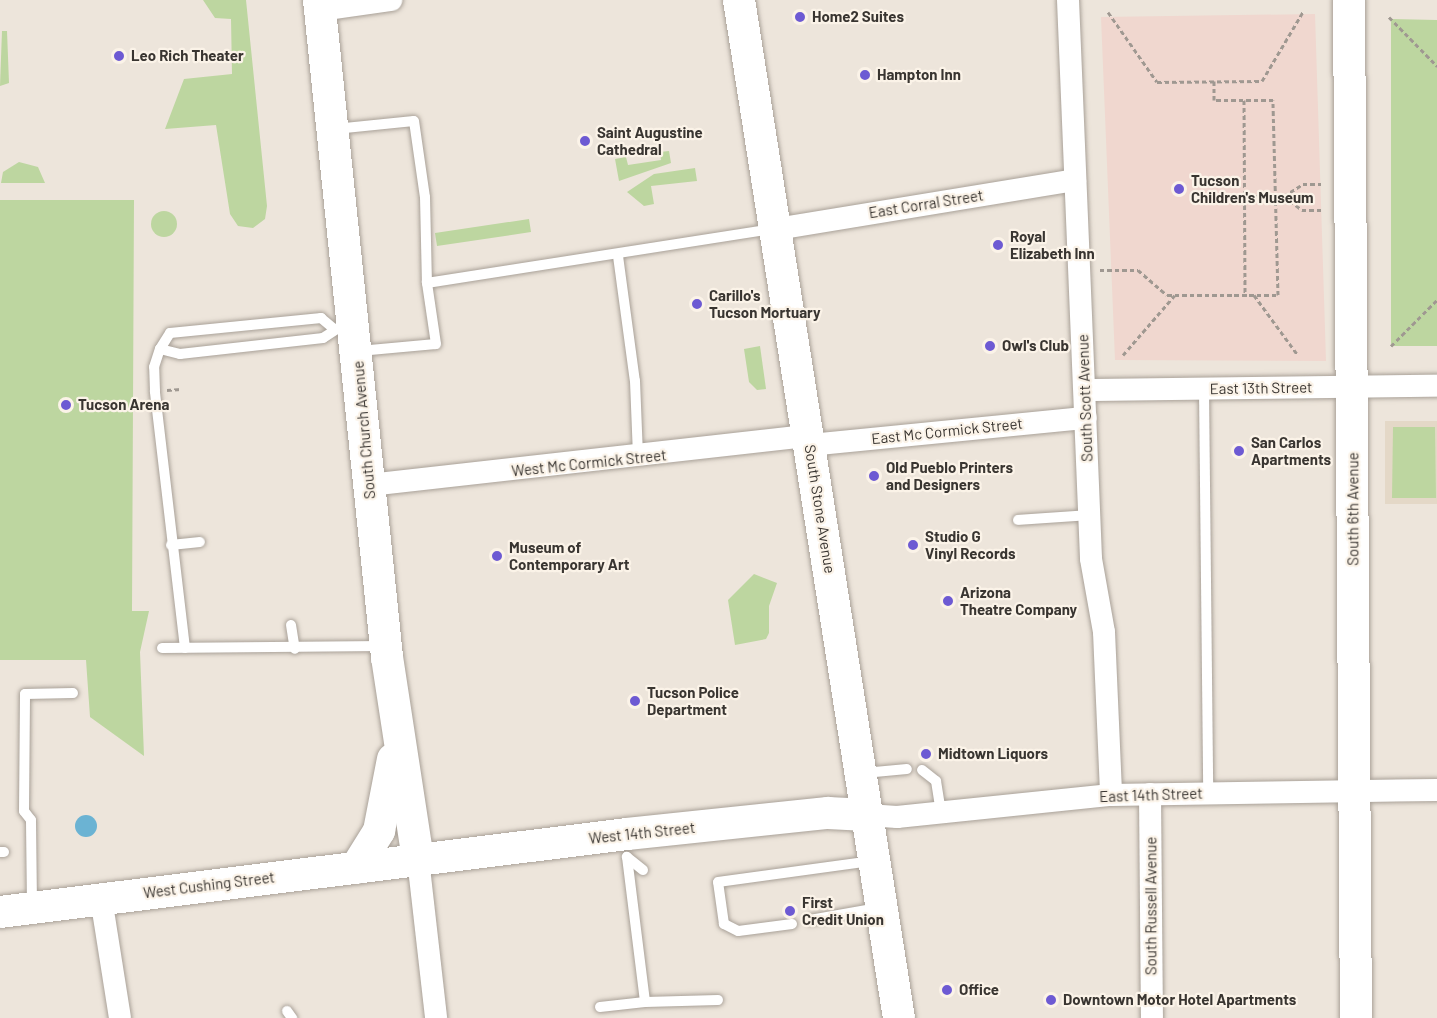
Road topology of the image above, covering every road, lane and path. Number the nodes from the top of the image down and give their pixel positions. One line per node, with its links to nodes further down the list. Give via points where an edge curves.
1 (391, 0): 5 (street)
2 (739, 0): 20 (street, South Stone Avenue)
3 (1068, 0): 13 (street, South Scott Avenue)
4 (1349, 0): 34 (street, South 6th Avenue)
5 (320, 5): 12 (street, South Church Avenue)
6 (1304, 10): 10 (path, via 1262,81)
7 (1108, 12): 10 (path, via 1157,82)
8 (1389, 17): 9 (path)
9 (1437, 66)
10 (1214, 81): 11 (path, via 1215,100)
11 (1244, 100): 16 (path); 17 (path, via 1273,100)
12 (332, 130): 23 (lane, via 414,121 425,198); 28 (street, South Church Avenue)
13 (1076, 180): 20 (street, East Corral Street); 36 (street, South Scott Avenue)
14 (1321, 184): 18 (path, via 1303,184)
15 (1224, 196): 16 (path)
16 (1244, 196): 17 (path); 25 (path)
17 (1275, 196): 18 (path); 26 (path, via 1278,295)
18 (1284, 196): 19 (path, via 1302,210)
19 (1322, 210)
20 (776, 229): 21 (lane); 38 (street, South Stone Avenue)
21 (618, 256): 23 (lane); 39 (lane, via 635,381)
22 (1100, 270): 24 (path, via 1138,270 1167,295)
23 (427, 283): 28 (lane, via 436,344)
24 (1175, 295): 25 (path); 32 (path)
25 (1245, 295): 26 (path)
26 (1253, 295): 31 (path)
27 (1437, 300): 29 (path)
28 (348, 335): 30 (lane, via 180,354); 30 (lane, via 321,318 171,333); 40 (street, South Church Avenue)
29 (1391, 346)
30 (160, 349): 44 (lane, via 154,367 155,391)
31 (1297, 354)
32 (1124, 355)
33 (1437, 386): 34 (street, East 13th Street)
34 (1352, 387): 35 (street, East 13th Street); 56 (street, South 6th Avenue)
35 (1204, 389): 36 (street, East 13th Street); 57 (lane)
36 (1085, 390): 37 (street, South Scott Avenue)
37 (1086, 418): 38 (street, East Mc Cormick Street); 41 (street, South Scott Avenue)
38 (809, 441): 39 (street, West Mc Cormick Street); 54 (street, South Stone Avenue)
39 (638, 457): 40 (street, West Mc Cormick Street)
40 (369, 485): 46 (street, South Church Avenue)
41 (1089, 515): 42 (lane); 59 (street, South Scott Avenue, via 1104,632)
42 (1018, 520)
43 (200, 542): 44 (lane)
44 (171, 545): 48 (lane)
45 (291, 625): 49 (lane)
46 (386, 646): 49 (lane); 51 (street, South Church Avenue)
47 (162, 648): 48 (lane)
48 (185, 648): 49 (lane)
49 (295, 649)
50 (73, 693): 67 (lane, via 25,694 24,811 31,820)
51 (398, 732): 62 (street, South Church Avenue); 64 (street, via 379,831)
52 (908, 769): 54 (lane)
53 (922, 770): 60 (lane, via 936,781)
54 (861, 773): 61 (street, South Stone Avenue)
55 (1437, 790): 56 (street, East 14th Street)
56 (1355, 791): 57 (street, East 14th Street); 79 (street, South 6th Avenue)
57 (1208, 793): 58 (street, East 14th Street)
58 (1150, 794): 59 (street, East 14th Street); 78 (street, South Russell Avenue)
59 (1111, 795): 60 (street, East 14th Street)
60 (941, 812): 61 (street, East 14th Street)
61 (867, 815): 62 (street, West 14th Street, via 828,813); 63 (street, South Stone Avenue)
62 (418, 859): 64 (street, West Cushing Street); 76 (street)
63 (874, 861): 68 (street, South Stone Avenue); 71 (lane, via 718,882 724,924 738,931)
64 (356, 868): 66 (street, West Cushing Street)
65 (643, 870): 73 (lane, via 627,857)
66 (101, 898): 67 (street, West Cushing Street); 75 (street)
67 (32, 907): 69 (street, West Cushing Street)
68 (881, 908): 70 (lane); 77 (street, South Stone Avenue)
69 (0, 912)
70 (810, 920)
71 (792, 924)
72 (718, 1000): 73 (lane)
73 (645, 1002): 74 (lane)
74 (600, 1007)
75 (120, 1018)
76 (436, 1018)
77 (899, 1018)
78 (1152, 1018)
79 (1356, 1018)

